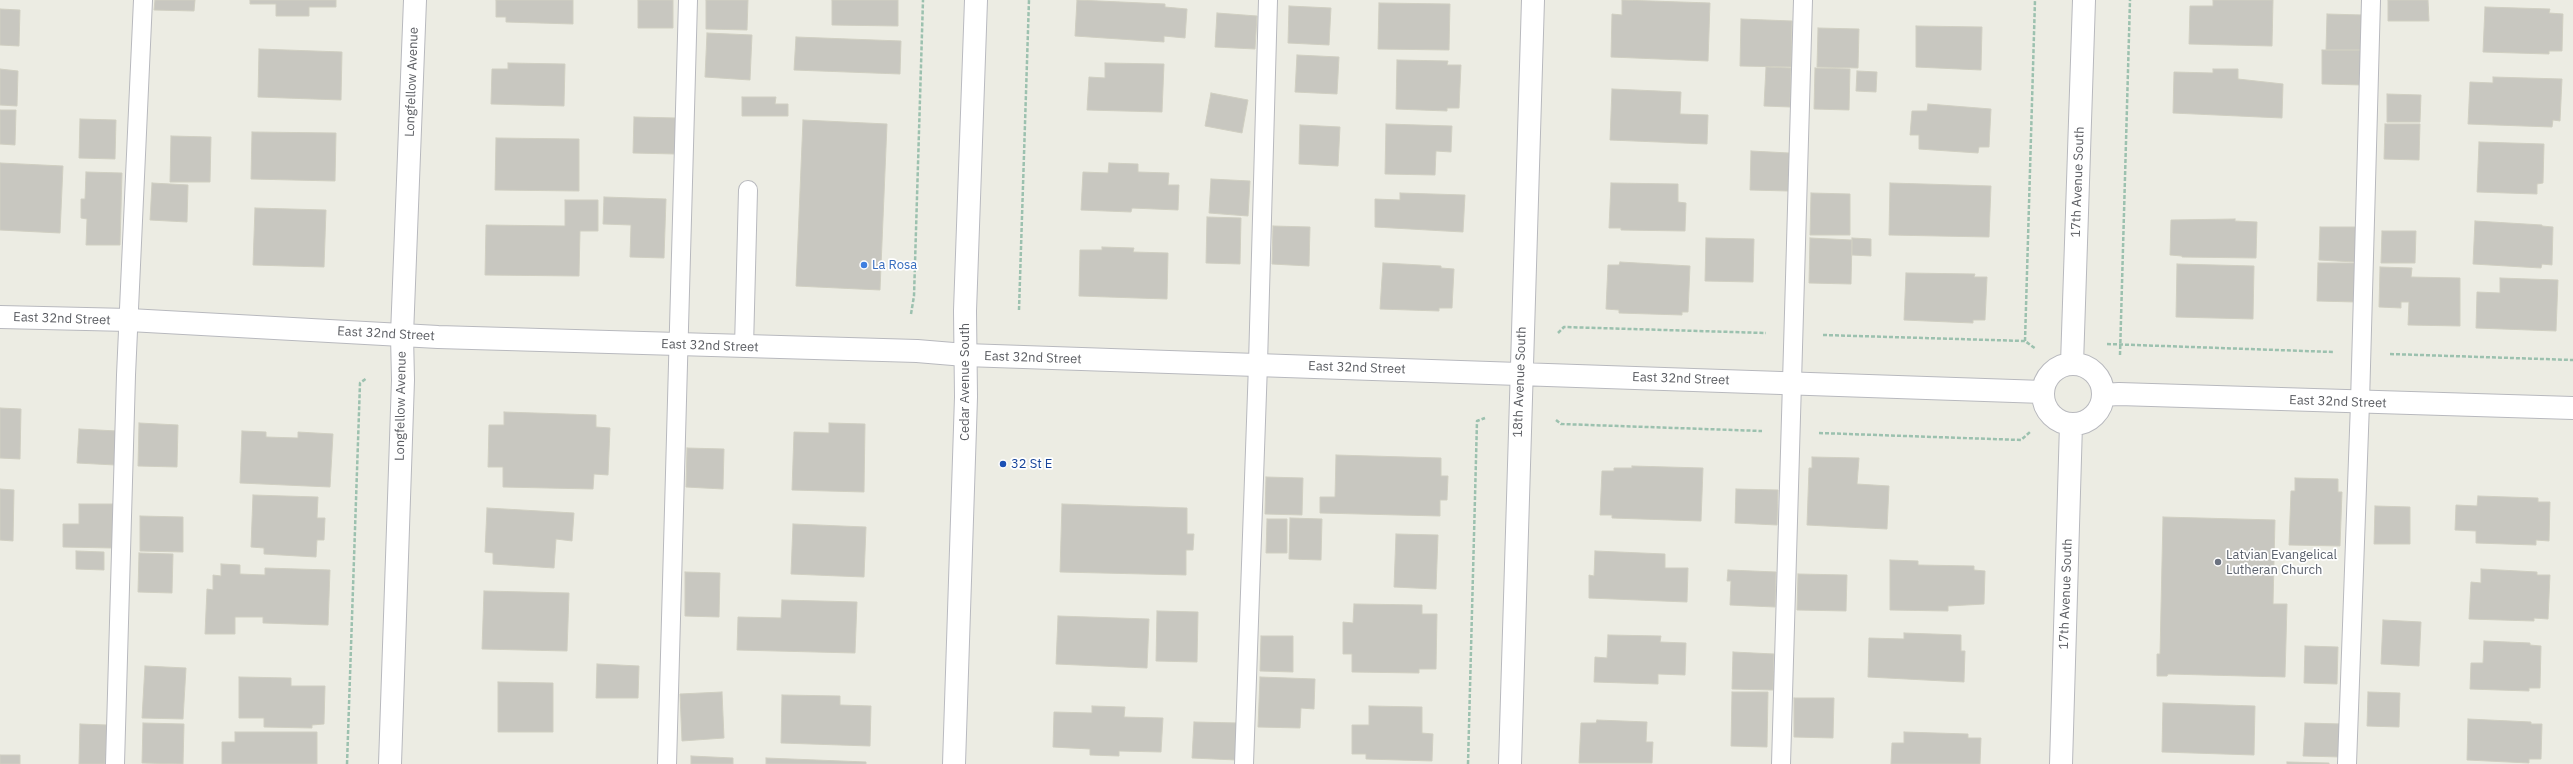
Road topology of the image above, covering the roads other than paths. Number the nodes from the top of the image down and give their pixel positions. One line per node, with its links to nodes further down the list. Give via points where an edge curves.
1 (143, 0): 12 (lane)
2 (415, 0): 13 (street, Longfellow Avenue)
3 (688, 0): 14 (lane)
4 (976, 0): 16 (street, Cedar Avenue South)
5 (1268, 0): 17 (lane)
6 (1533, 0): 19 (street, 18th Avenue South)
7 (1803, 0): 20 (lane)
8 (2084, 0): 18 (street, 17th Avenue South)
9 (2370, 0): 23 (lane)
10 (748, 190): 15 (lane)
11 (0, 317): 12 (street, East 32nd Street)
12 (129, 320): 13 (street, East 32nd Street); 26 (lane)
13 (402, 335): 14 (street, East 32nd Street); 27 (street, Longfellow Avenue)
14 (678, 345): 15 (street, East 32nd Street); 28 (lane)
15 (744, 347): 16 (street, East 32nd Street, via 917,351)
16 (965, 355): 17 (street, East 32nd Street); 29 (street, Cedar Avenue South, via 966,397)
17 (1258, 364): 19 (street, East 32nd Street); 30 (lane)
18 (2072, 364): 21 (street, via 2057,368 2048,376); 22 (street, via 2079,364 2093,371 2102,385)
19 (1520, 374): 20 (street, East 32nd Street); 31 (street, 18th Avenue South)
20 (1791, 383): 21 (street, East 32nd Street); 32 (lane)
21 (2043, 392): 25 (street, via 2050,414 2057,420)
22 (2104, 396): 23 (street, East 32nd Street, via 2119,394); 25 (street, via 2097,412 2081,423)
23 (2360, 403): 24 (street, East 32nd Street); 34 (lane)
24 (2573, 408)
25 (2071, 424): 33 (street, 17th Avenue South)
26 (115, 764)
27 (390, 764)
28 (667, 764)
29 (954, 764)
30 (1244, 764)
31 (1510, 764)
32 (1780, 764)
33 (2061, 764)
34 (2347, 764)

